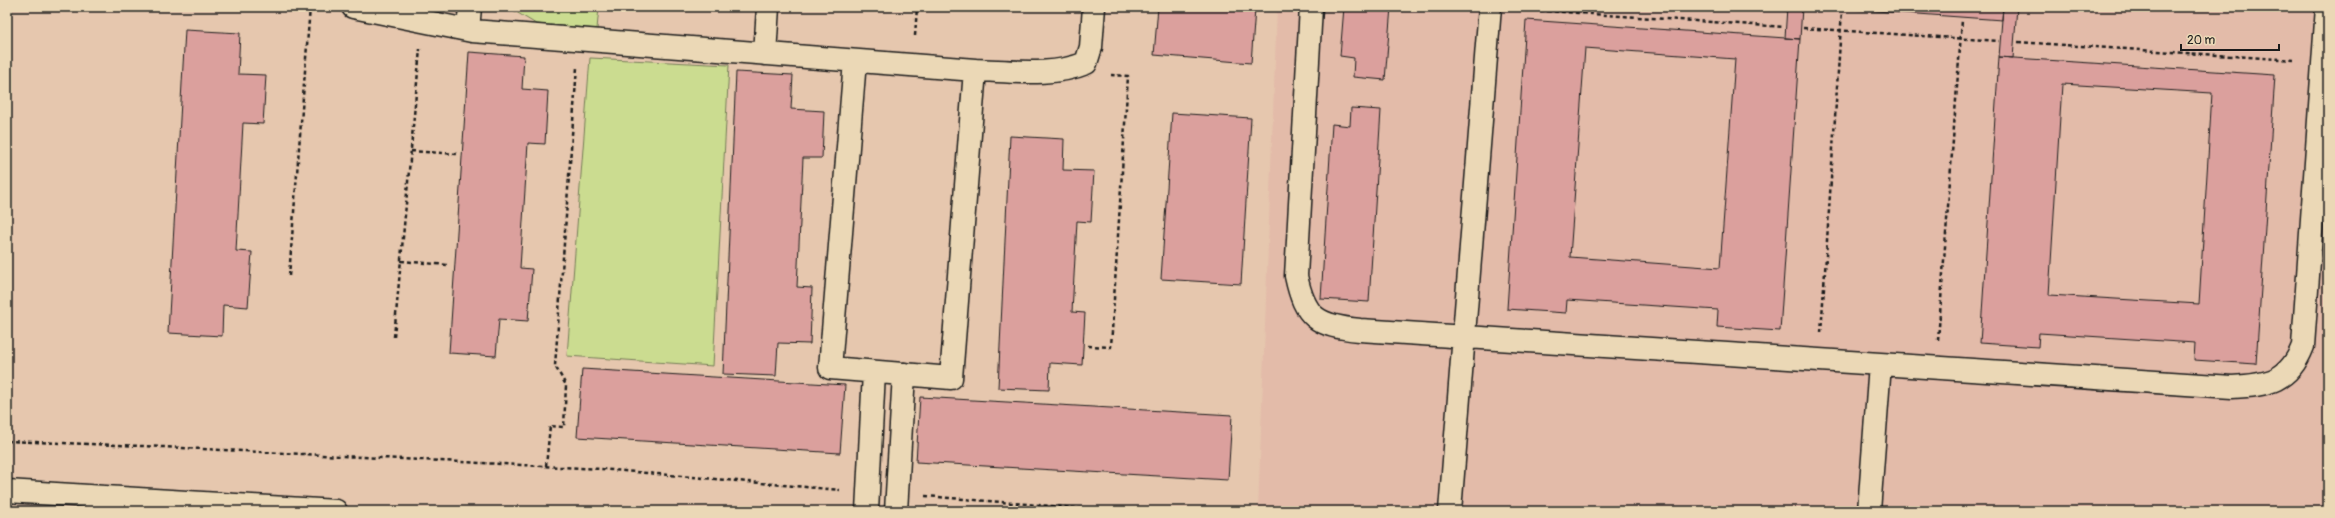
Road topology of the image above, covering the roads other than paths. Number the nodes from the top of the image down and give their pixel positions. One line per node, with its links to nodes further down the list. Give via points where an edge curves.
1 (353, 7): 8 (street)
2 (470, 7): 8 (street)
3 (768, 7): 9 (street)
4 (1094, 7): 11 (street, via 1091,47 1086,63 1054,72)
5 (1311, 7): 12 (street, via 1296,276 1301,299 1309,314 1342,328)
6 (1490, 7): 12 (street)
7 (2327, 7): 13 (street, via 2303,346 2289,372 2277,380 2260,385 2232,387)
8 (468, 30): 9 (street)
9 (765, 54): 10 (street)
10 (855, 61): 11 (street); 14 (street, via 830,368)
11 (975, 70): 15 (street, via 951,378)
12 (1464, 337): 13 (street); 20 (street)
13 (1880, 364): 21 (street)
14 (874, 372): 15 (street); 17 (street)
15 (904, 374): 18 (street)
16 (7, 492): 19 (street)
17 (868, 502)
18 (897, 503)
19 (336, 511)
20 (1450, 511)
21 (1869, 511)

